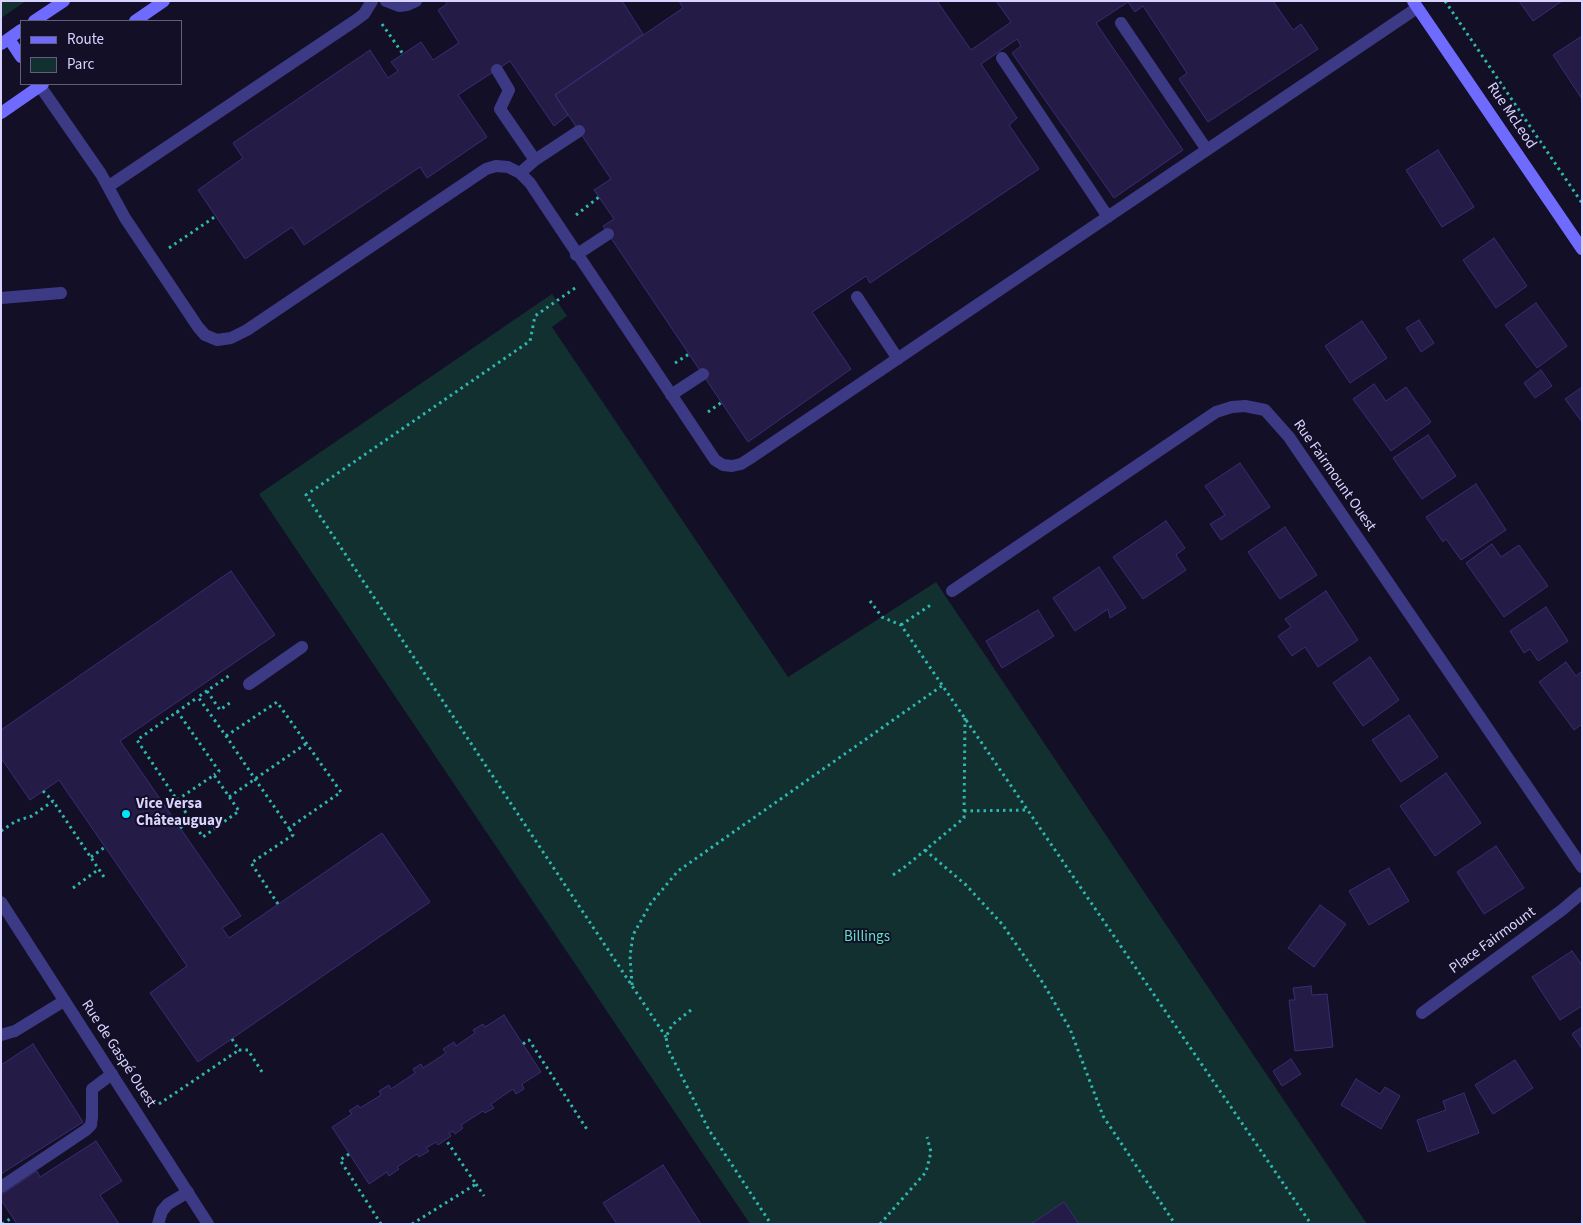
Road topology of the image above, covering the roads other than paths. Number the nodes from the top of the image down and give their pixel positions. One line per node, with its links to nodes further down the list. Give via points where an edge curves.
1 (64, 1): 7 (street)
2 (164, 1): 8 (street)
3 (372, 1): 22 (street, via 356,20)
4 (386, 1): 5 (street, via 407,6)
5 (416, 1)
6 (1415, 5): 19 (street); 25 (street, Rue McLeod)
7 (36, 20)
8 (136, 20)
9 (1121, 23): 19 (street)
10 (20, 31): 11 (street)
11 (5, 41): 12 (street)
12 (20, 56)
13 (1002, 58): 23 (street)
14 (497, 70): 20 (street, via 509,90 500,109)
15 (40, 85): 17 (street)
16 (42, 85): 22 (street)
17 (1, 113)
18 (579, 131): 20 (street)
19 (1207, 150): 23 (street)
20 (535, 160): 21 (street)
21 (520, 174): 22 (street, via 508,167 486,169 247,330 231,338 217,340 205,335 198,327 126,218); 26 (street, via 530,183)
22 (109, 186)
23 (1108, 216): 30 (street)
24 (608, 234): 26 (street)
25 (1582, 249)
26 (576, 255): 32 (street)
27 (61, 294): 28 (street)
28 (1, 298)
29 (858, 298): 30 (street)
30 (898, 359): 32 (street, via 750,459 732,466 715,460)
31 (703, 374): 32 (street)
32 (671, 395)
33 (952, 591): 36 (street, Rue Fairmount Ouest, via 1216,412 1245,406 1265,410 1289,437)
34 (302, 647): 35 (street)
35 (249, 684)
36 (1582, 867)
37 (1582, 893): 40 (street, Place Fairmount)
38 (1, 902): 39 (street, Rue de Gaspé Ouest)
39 (64, 1001): 41 (street, via 15,1031); 42 (street, Rue de Gaspé Ouest)
40 (1422, 1013)
41 (1, 1035)
42 (112, 1074): 43 (street, via 92,1089 91,1125); 44 (street, Rue de Gaspé Ouest)
43 (1, 1187)
44 (188, 1192): 45 (street, via 168,1204); 46 (street, Rue de Gaspé Ouest)
45 (158, 1224)
46 (208, 1224)

